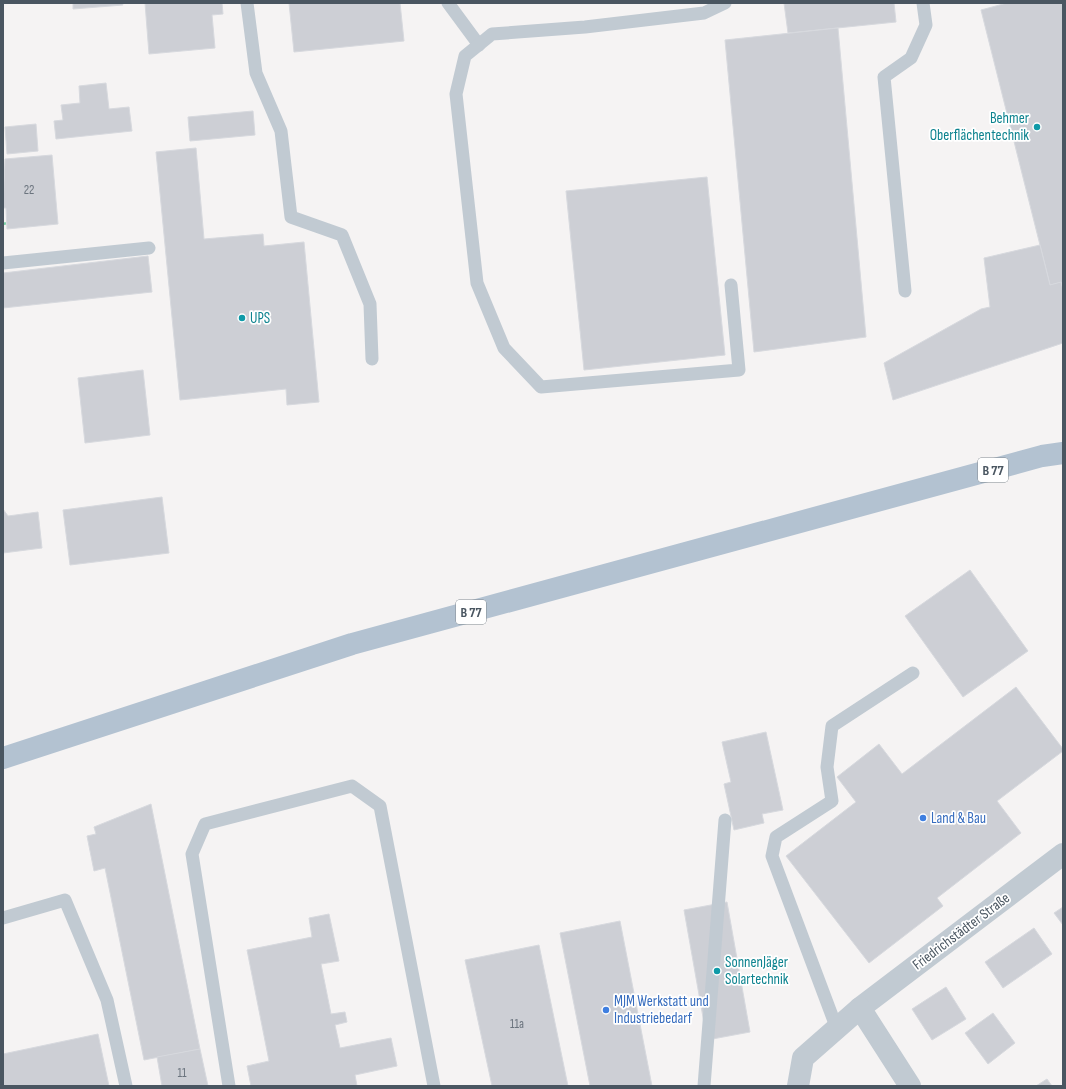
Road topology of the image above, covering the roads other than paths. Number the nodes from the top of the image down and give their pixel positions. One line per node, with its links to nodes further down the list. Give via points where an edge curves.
1 (247, 3): 10 (lane, via 256,73 281,131 291,217 342,235 370,304)
2 (448, 3): 5 (lane)
3 (726, 3): 5 (lane, via 704,13 585,27 492,34)
4 (923, 3): 9 (lane, via 926,25 911,58 884,77)
5 (479, 44): 8 (lane, via 465,56 456,94 477,283 504,348 541,387 739,370)
6 (149, 248): 7 (lane)
7 (3, 263)
8 (731, 285)
9 (905, 291)
10 (372, 359)
11 (1063, 447): 13 (main road)
12 (1063, 453): 13 (main road, B 77)
13 (1042, 456): 15 (main road, B 77, via 352,644)
14 (914, 673): 20 (lane, via 832,726 827,767 832,801 776,837 772,856)
15 (3, 758)
16 (725, 820): 24 (lane)
17 (1063, 854): 19 (street, Friedrichstädter Straße)
18 (3, 918): 21 (lane, via 65,900 107,1000)
19 (860, 1008): 20 (street, Friedrichstädter Straße); 26 (street)
20 (837, 1028): 25 (street, Friedrichstädter Straße, via 803,1058)
21 (126, 1086)
22 (229, 1086): 23 (lane, via 192,854 205,824 352,786 380,806)
23 (434, 1086)
24 (704, 1086)
25 (798, 1086)
26 (910, 1086)

